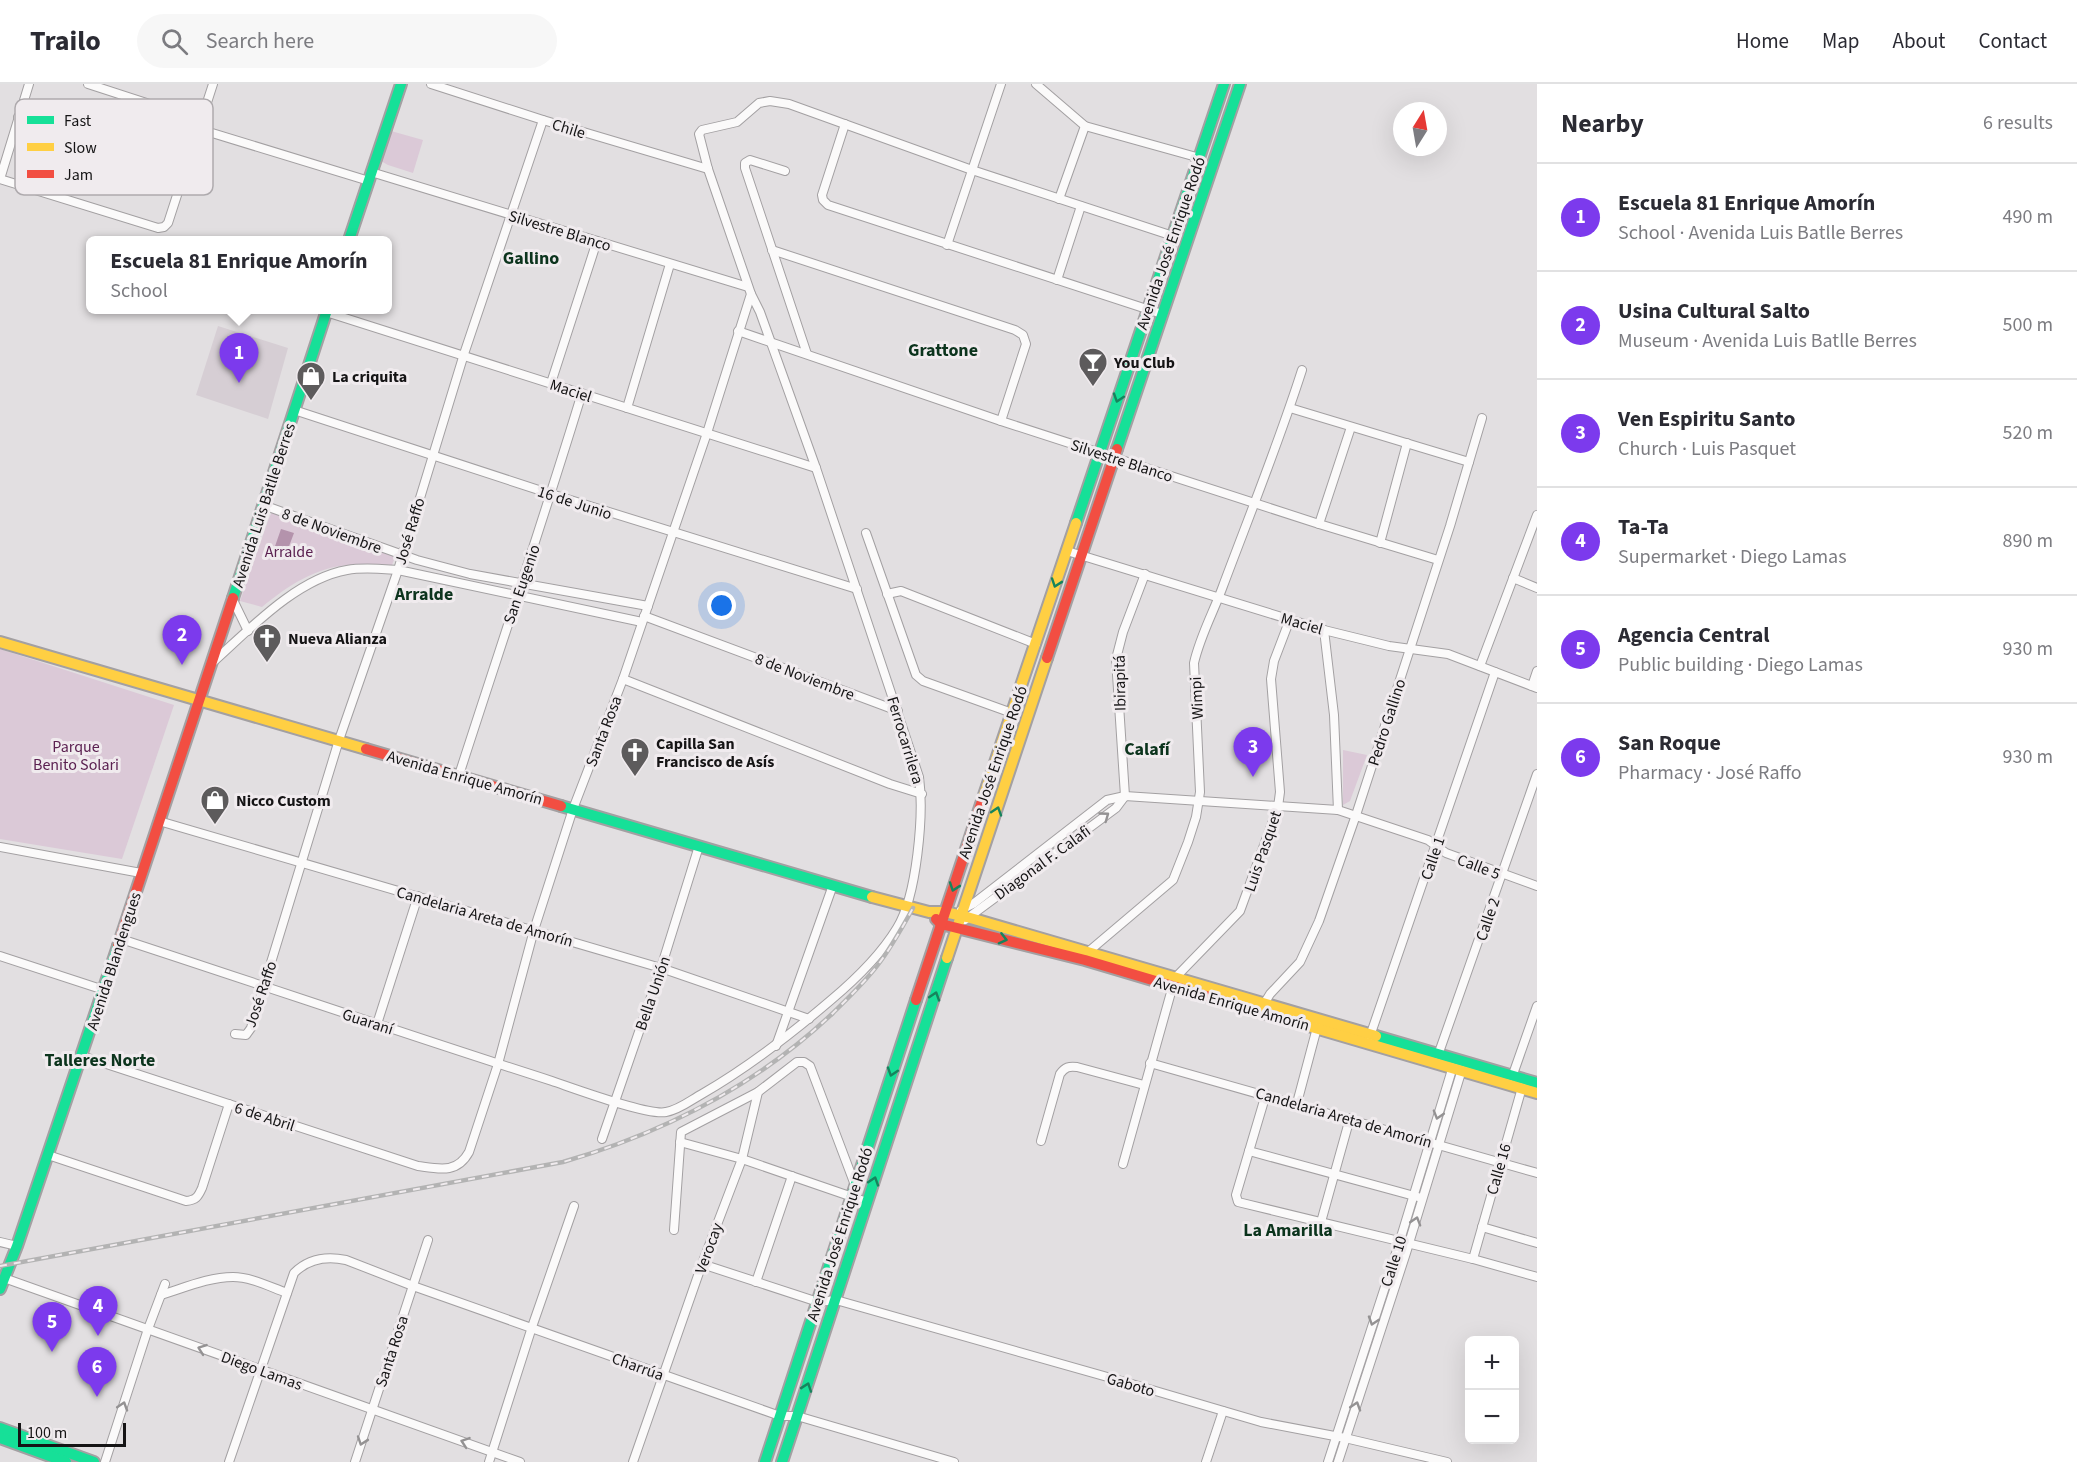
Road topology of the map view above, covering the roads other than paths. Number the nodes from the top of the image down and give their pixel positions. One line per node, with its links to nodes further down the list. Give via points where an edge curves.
1 (29, 84): 10 (street)
2 (88, 84): 11 (street, Silvestre Blanco)
3 (213, 84): 12 (street)
4 (401, 84): 22 (street)
5 (431, 84): 13 (street, Chile)
6 (1001, 84): 20 (street)
7 (1224, 84): 18 (street, Avenida José Enrique Rodó)
8 (1240, 84): 26 (street, Avenida José Enrique Rodó)
9 (1041, 86): 15 (street)
10 (24, 99)
11 (129, 99)
12 (208, 99)
13 (543, 120): 19 (street, Chile); 31 (street, José Raffo)
14 (845, 124): 19 (street, Ferrocarrilera, via 789,104 759,103 736,122 702,130 699,134); 20 (street); 35 (street, via 823,200)
15 (1084, 126): 18 (street); 29 (street)
16 (15, 127): 23 (street)
17 (213, 129): 22 (street, Silvestre Blanco)
18 (1200, 158): 25 (street, Avenida José Enrique Rodó)
19 (708, 169): 39 (street, Ferrocarrilera)
20 (972, 170): 29 (street); 35 (street)
21 (785, 171): 36 (street, via 750,160 745,163)
22 (370, 177): 31 (street, Silvestre Blanco); 32 (street)
23 (0, 179): 24 (street)
24 (15, 184)
25 (1190, 187): 26 (street); 33 (street, Avenida José Enrique Rodó)
26 (1204, 190): 43 (street, Avenida José Enrique Rodó)
27 (52, 195): 28 (street, via 158,228 168,223)
28 (178, 195)
29 (1059, 198): 30 (street)
30 (1082, 206): 33 (street); 38 (street)
31 (511, 214): 34 (street, Silvestre Blanco); 46 (street, José Raffo)
32 (350, 236)
33 (1173, 236): 40 (street, Avenida José Enrique Rodó)
34 (597, 241): 37 (street, Silvestre Blanco); 49 (street)
35 (947, 245): 38 (street)
36 (772, 250): 47 (street); 55 (street, via 1023,334 1026,344)
37 (670, 264): 39 (street, Silvestre Blanco); 51 (street)
38 (1057, 280): 40 (street)
39 (750, 291): 44 (street, Santa Rosa); 45 (street, Ferrocarrilera)
40 (1148, 310): 43 (street); 59 (street, Avenida José Enrique Rodó, one-way to 59)
41 (325, 314): 53 (street, Avenida Luis Batlle Berres)
42 (339, 314): 46 (street, Maciel)
43 (1162, 314): 61 (street, Avenida José Enrique Rodó)
44 (738, 331): 45 (street, Silvestre Blanco); 57 (street, Santa Rosa)
45 (771, 344): 47 (street, Silvestre Blanco); 63 (street, Ferrocarrilera)
46 (464, 354): 49 (street, Maciel); 60 (street, José Raffo)
47 (807, 354): 55 (street, Silvestre Blanco)
48 (1302, 370): 52 (street, Wimpi)
49 (551, 383): 50 (street, Maciel)
50 (582, 393): 51 (street, Maciel); 64 (street, San Eugenio)
51 (627, 408): 57 (street, Maciel)
52 (1290, 408): 56 (street); 65 (street, Wimpi)
53 (294, 410): 60 (street, 16 de Junio); 66 (street, Avenida Luis Batlle Berres)
54 (1482, 418): 62 (street, Pedro Gallino)
55 (1001, 421): 59 (street, Silvestre Blanco)
56 (1351, 427): 58 (street); 68 (street)
57 (707, 433): 63 (street, Maciel); 69 (street, Santa Rosa)
58 (1407, 443): 62 (street); 71 (street)
59 (1100, 453): 61 (street, Silvestre Blanco); 72 (street, Avenida José Enrique Rodó)
60 (433, 455): 64 (street, 16 de Junio); 73 (street, José Raffo)
61 (1115, 458): 65 (street, Silvestre Blanco); 74 (street, Avenida José Enrique Rodó)
62 (1469, 462): 75 (street, Pedro Gallino)
63 (816, 468): 81 (street, Ferrocarrilera)
64 (551, 494): 69 (street, 16 de Junio); 79 (street, San Eugenio)
65 (1254, 503): 68 (street, Silvestre Blanco); 84 (street, Wimpi)
66 (263, 505): 73 (street, 8 de Noviembre); 85 (street, Avenida Luis Batlle Berres)
67 (1537, 515): 78 (street)
68 (1319, 524): 71 (street, Silvestre Blanco)
69 (674, 533): 81 (street, 16 de Junio); 86 (street, Santa Rosa)
70 (866, 533): 82 (street)
71 (1380, 543): 75 (street, Silvestre Blanco)
72 (1067, 551): 74 (street, Maciel); 92 (street, Avenida José Enrique Rodó, one-way to 92)
73 (401, 554): 76 (street, José Raffo); 79 (street, 8 de Noviembre)
74 (1082, 556): 77 (street, Maciel); 125 (street, Avenida José Enrique Rodó, one-way to 74)
75 (1438, 560): 93 (street, Pedro Gallino)
76 (398, 570): 83 (street, 8 de Noviembre); 90 (street, 8 de Noviembre, via 345,570 322,579 292,594); 103 (street, José Raffo)
77 (1145, 574): 84 (street, Maciel); 107 (street, Ibirapitá, via 1117,651)
78 (1513, 579): 80 (street); 95 (street)
79 (520, 584): 83 (street, San Eugenio); 86 (street, 8 de Noviembre)
80 (1537, 588)
81 (857, 589): 101 (street, Ferrocarrilera)
82 (887, 594): 92 (street, via 901,591); 102 (street, via 916,675 922,681)
83 (516, 595): 87 (street, 8 de Noviembre); 105 (street, San Eugenio)
84 (1219, 597): 88 (street, Maciel); 108 (street, Wimpi, via 1194,663)
85 (232, 598): 90 (street); 94 (street, Avenida Luis Batlle Berres)
86 (648, 606): 87 (street, Santa Rosa)
87 (643, 619): 98 (street, Santa Rosa); 101 (street, 8 de Noviembre)
88 (1290, 619): 89 (street, Maciel); 109 (street, Luis Pasquet, via 1271,679)
89 (1324, 630): 93 (street, Maciel); 111 (street, via 1334,715)
90 (248, 631): 94 (street, 8 de Noviembre)
91 (0, 642): 100 (street, Avenida Enrique Amorín)
92 (1036, 644): 102 (street, Avenida José Enrique Rodó)
93 (1410, 649): 95 (street, Maciel, via 1448,654); 112 (street, Pedro Gallino)
94 (211, 664): 100 (street, Avenida Luis Batlle Berres)
95 (1479, 666): 97 (street, Maciel)
96 (1537, 671): 99 (street)
97 (1495, 672): 99 (street, Maciel); 115 (street, Calle 1)
98 (623, 679): 106 (street); 110 (street, Santa Rosa)
99 (1534, 687)
100 (198, 700): 103 (street, Avenida Enrique Amorín); 113 (street, Avenida Blandengues)
101 (898, 711): 106 (street, Ferrocarrilera)
102 (1012, 713): 125 (street, Avenida José Enrique Rodó, one-way to 125)
103 (339, 740): 105 (street, Avenida Enrique Amorín); 117 (street, José Raffo)
104 (1537, 774): 119 (street, Calle 2)
105 (459, 775): 110 (street, Avenida Enrique Amorín)
106 (922, 794): 123 (street, Ferrocarrilera, via 920,834)
107 (1125, 796): 108 (street, Diagonal F. Calafi); 125 (street, Diagonal F. Calafi, via 1107,800)
108 (1199, 801): 109 (street, Diagonal F. Calafi); 131 (street, Wimpi, via 1173,880)
109 (1278, 807): 111 (street, Diagonal F. Calafi); 133 (street, Luis Pasquet, via 1240,911)
110 (573, 809): 114 (street, Avenida Enrique Amorín); 128 (street, Santa Rosa)
111 (1338, 810): 112 (street, Diagonal F. Calafi)
112 (1356, 815): 115 (street, Calle 5); 137 (street, Pedro Gallino, via 1307,949)
113 (159, 821): 117 (street, Candelaria Areta de Amorín); 118 (street, Avenida Blandengues)
114 (699, 846): 120 (street, Avenida Enrique Amorín); 132 (street, Bella Unión)
115 (1436, 846): 119 (street, Calle 5); 143 (street, Calle 1)
116 (0, 847): 118 (street)
117 (301, 861): 122 (street, Candelaria Areta de Amorín); 134 (street, José Raffo)
118 (141, 873): 129 (street, Avenida Blandengues)
119 (1502, 874): 121 (street, Calle 5); 146 (street, Calle 2)
120 (833, 885): 123 (street, Avenida Enrique Amorín); 138 (street)
121 (1537, 886)
122 (418, 896): 128 (street, Candelaria Areta de Amorín); 140 (street)
123 (906, 907): 124 (street, Avenida Enrique Amorín); 139 (street, Ferrocarrilera, via 881,950 853,982)
124 (929, 912): 125 (street, Avenida Enrique Amorín); 126 (street)
125 (958, 913): 126 (street, Avenida José Enrique Rodó); 127 (street, Avenida José Enrique Rodó); 131 (street, Avenida Enrique Amorín)
126 (941, 924): 127 (street, Avenida Enrique Amorín); 175 (street, Avenida José Enrique Rodó, one-way to 175)
127 (958, 927): 131 (street, Avenida Enrique Amorín, one-way to 131); 178 (street, Avenida José Enrique Rodó, one-way to 127)
128 (534, 930): 132 (street, Candelaria Areta de Amorín); 148 (street, Santa Rosa)
129 (121, 939): 134 (street, Guaraní); 135 (street, Avenida Blandengues)
130 (0, 956): 135 (street)
131 (1086, 956): 133 (street, Avenida Enrique Amorín)
132 (661, 968): 138 (street, Candelaria Areta de Amorín); 157 (street, Bella Unión)
133 (1173, 982): 137 (street, Avenida Enrique Amorín); 147 (street)
134 (264, 986): 140 (street, Guaraní); 142 (street, José Raffo, via 251,1028 246,1035)
135 (104, 990): 145 (street, Avenida Blandengues)
136 (1537, 1006): 150 (street)
137 (1262, 1007): 141 (street, Avenida Enrique Amorín)
138 (787, 1013): 139 (street, Candelaria Areta de Amorín); 144 (street)
139 (809, 1019): 144 (street, Ferrocarrilera)
140 (377, 1024): 148 (street, Guaraní)
141 (1318, 1024): 143 (street, Avenida Enrique Amorín); 158 (street)
142 (235, 1034)
143 (1369, 1039): 146 (street, Avenida Enrique Amorín)
144 (776, 1047): 157 (street, Ferrocarrilera, via 731,1078 664,1113)
145 (82, 1056): 159 (street, 6 de Abril); 167 (street, Avenida Blandengues)
146 (1437, 1058): 149 (street, Avenida Enrique Amorín)
147 (1150, 1062): 153 (street); 156 (street, Candelaria Areta de Amorín)
148 (498, 1064): 157 (street, Guaraní); 171 (street, Santa Rosa, via 469,1152 464,1162)
149 (1458, 1065): 150 (street, Avenida Enrique Amorín); 163 (street, Calle 10, one-way to 163); 165 (street, Calle 10)
150 (1511, 1080): 152 (street, Avenida Enrique Amorín)
151 (1537, 1083): 152 (street, Avenida Enrique Amorín)
152 (1523, 1084): 155 (street, Avenida Enrique Amorín); 169 (street, Calle 16)
153 (1144, 1085): 162 (street, via 1077,1067 1064,1069); 170 (street)
154 (758, 1092): 164 (street, via 681,1132); 168 (street, Verocay); 175 (street, via 796,1062 810,1066)
155 (1537, 1093)
156 (1266, 1094): 158 (street, Candelaria Areta de Amorín); 166 (street)
157 (615, 1101): 161 (street, Bella Unión)
158 (1298, 1103): 160 (street, Candelaria Areta de Amorín)
159 (229, 1104): 167 (street, via 196,1199 186,1201); 171 (street, 6 de Abril, via 418,1166)
160 (1350, 1118): 163 (street, Candelaria Areta de Amorín); 172 (street)
161 (602, 1139)
162 (1041, 1141)
163 (1430, 1142): 165 (street, Candelaria Areta de Amorín); 176 (street, Calle 10)
164 (680, 1143): 168 (street); 182 (street)
165 (1439, 1144): 169 (street, Candelaria Areta de Amorín); 177 (street, Calle 10)
166 (1249, 1151): 172 (street); 180 (street, via 1236,1195 1238,1202)
167 (48, 1155): 188 (street, Avenida Blandengues)
168 (742, 1160): 174 (street); 190 (street, Verocay)
169 (1500, 1162): 173 (street, Candelaria Areta de Amorín); 181 (street, Calle 16)
170 (1123, 1164)
171 (449, 1169)
172 (1334, 1173): 176 (street); 180 (street)
173 (1537, 1173)
174 (792, 1176): 175 (street); 193 (street)
175 (853, 1190): 178 (street); 200 (street, Avenida José Enrique Rodó)
176 (1413, 1196): 177 (street); 184 (street, Calle 10)
177 (1423, 1199): 187 (street, Calle 10, one-way to 177)
178 (867, 1202): 199 (street, Avenida José Enrique Rodó)
179 (574, 1206): 201 (street)
180 (1321, 1222): 184 (street)
181 (1482, 1227): 186 (street); 189 (street, Calle 16)
182 (674, 1230)
183 (428, 1240): 195 (street, Santa Rosa)
184 (1400, 1241): 187 (street); 210 (street, Calle 10, one-way to 210)
185 (0, 1242): 188 (street)
186 (1537, 1243)
187 (1409, 1244): 189 (street); 212 (street, Calle 10, one-way to 187)
188 (17, 1246): 192 (street, Avenida Blandengues)
189 (1473, 1259): 191 (street)
190 (702, 1264): 193 (street); 204 (street, Verocay)
191 (1537, 1277)
192 (4, 1278): 196 (street, Avenida Blandengues); 202 (street, Diego Lamas)
193 (756, 1282): 200 (street)
194 (165, 1284): 198 (street)
195 (413, 1286): 197 (street, Charrúa, via 346,1260 325,1259 301,1266); 201 (street, Charrúa); 205 (street, Santa Rosa)
196 (0, 1289)
197 (287, 1293): 198 (street, via 235,1277); 203 (street)
198 (161, 1295): 202 (street)
199 (836, 1300): 200 (street, Gaboto); 206 (street, Gaboto); 208 (street, Avenida José Enrique Rodó, one-way to 199)
200 (818, 1302): 207 (street, Avenida José Enrique Rodó)
201 (532, 1327): 204 (street, Charrúa); 213 (street)
202 (148, 1329): 203 (street, Diego Lamas, one-way to 202); 218 (street, one-way to 202)
203 (261, 1370): 205 (street, Diego Lamas); 219 (street)
204 (664, 1375): 207 (street, Charrúa); 223 (street, Verocay)
205 (372, 1410): 213 (street, Diego Lamas, one-way to 205); 220 (street, Santa Rosa, one-way to 220)
206 (1223, 1411): 210 (street, Gaboto); 227 (street)
207 (780, 1416): 208 (street, Charrúa); 224 (street, Avenida José Enrique Rodó)
208 (797, 1416): 225 (street, Avenida José Enrique Rodó); 226 (street, Charrúa)
209 (0, 1428): 214 (street)
210 (1335, 1437): 212 (street, Gaboto); 228 (street, Calle 10)
211 (0, 1438): 216 (street)
212 (1345, 1438): 215 (street, Gaboto); 229 (street, Calle 10)
213 (493, 1452): 221 (street); 222 (street, Diego Lamas)
214 (78, 1459): 217 (street)
215 (1422, 1459): 230 (street, Gaboto)
216 (66, 1462)
217 (94, 1462)
218 (105, 1462)
219 (229, 1462)
220 (355, 1462)
221 (489, 1462)
222 (520, 1462)
223 (633, 1462)
224 (765, 1462)
225 (782, 1462)
226 (954, 1462)
227 (1206, 1462)
228 (1328, 1462)
229 (1338, 1462)
230 (1447, 1462)

